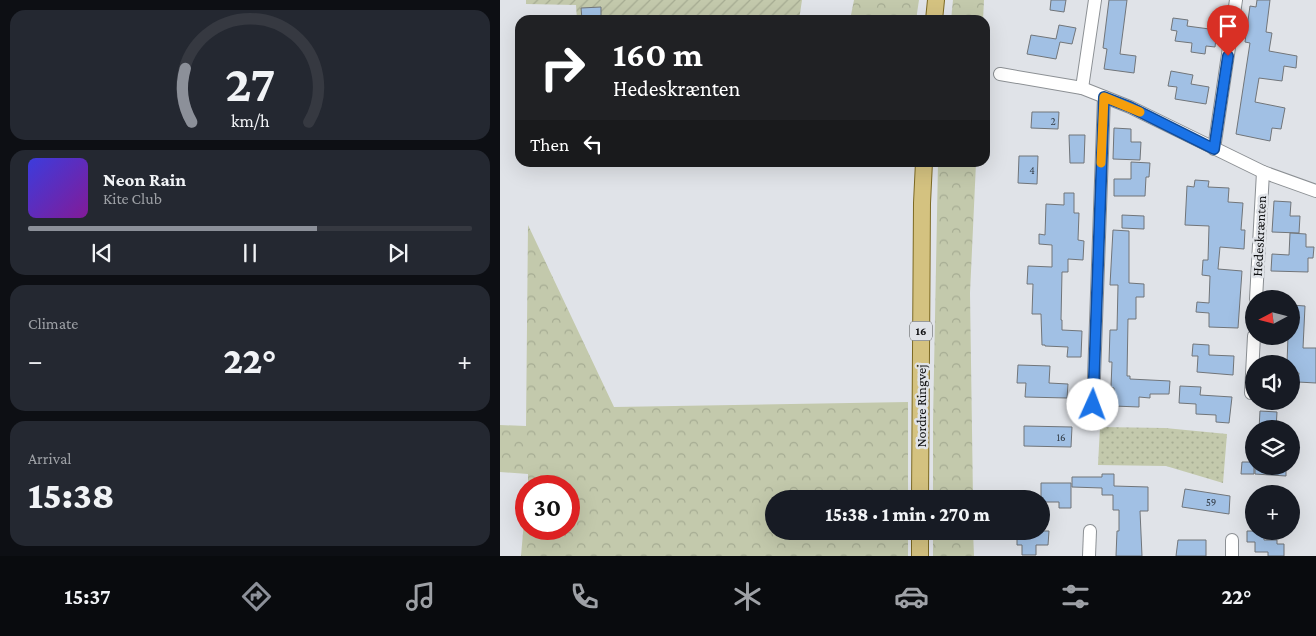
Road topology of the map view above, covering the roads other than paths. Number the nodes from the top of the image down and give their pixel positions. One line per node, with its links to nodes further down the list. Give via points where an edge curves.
1 (936, 0): 4 (main road)
2 (1095, 0): 6 (street)
3 (1236, 0): 8 (street)
4 (934, 15)
5 (1000, 74): 6 (street, Hedeskrænten)
6 (1082, 88): 7 (street, Hedeskrænten)
7 (1104, 97): 8 (street, Hedeskrænten); 13 (street)
8 (1214, 149): 10 (street, Hedeskrænten)
9 (924, 167): 14 (main road, Nordre Ringvej / 16)
10 (1263, 172): 11 (street, Hedeskrænten); 12 (street, Hedeskrænten)
11 (1316, 191)
12 (1256, 290)
13 (1093, 405)
14 (920, 490)
15 (1090, 531): 19 (street)
16 (920, 540): 18 (main road)
17 (1232, 540): 20 (street)
18 (920, 556)
19 (1089, 556)
20 (1232, 556)

